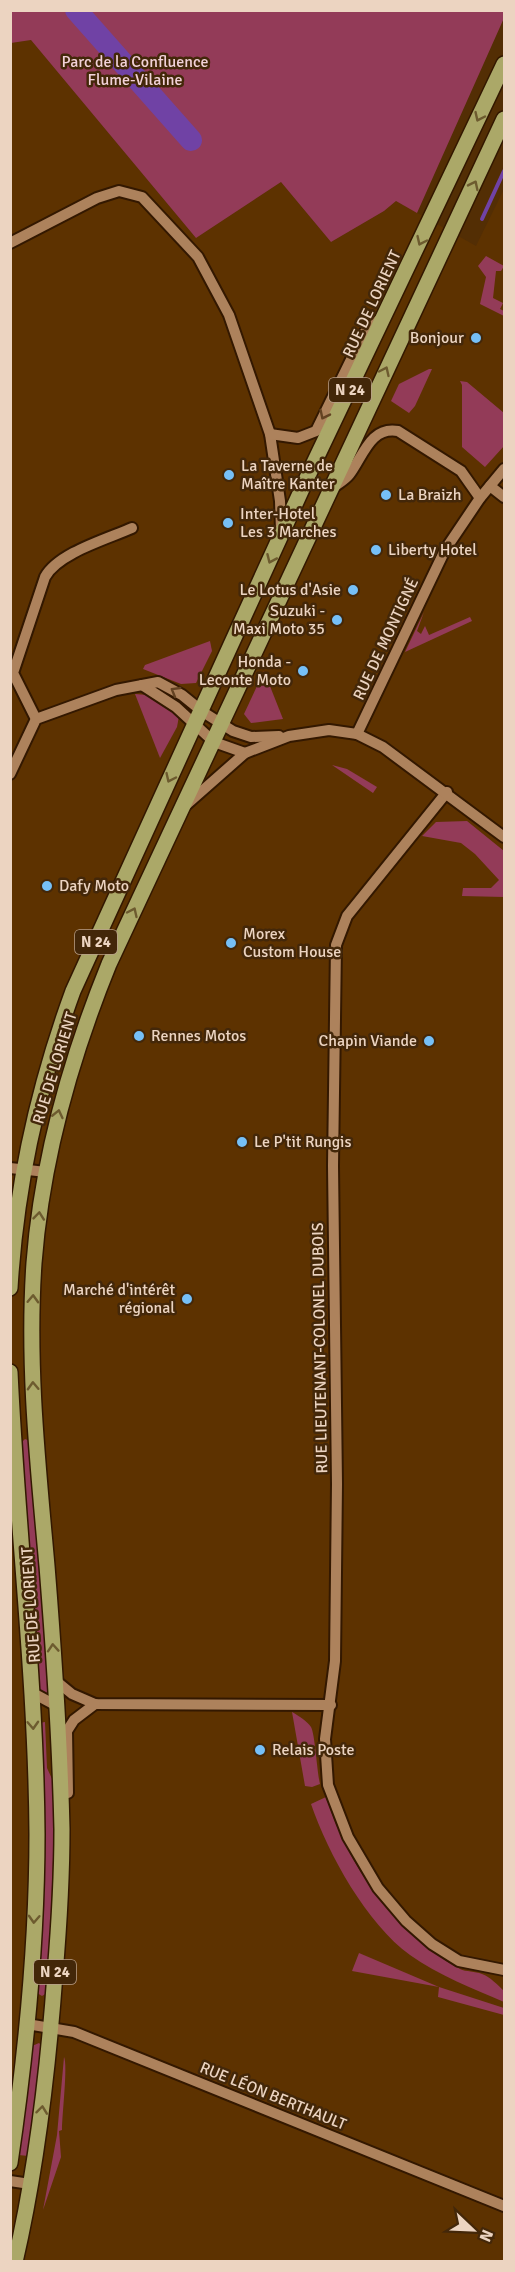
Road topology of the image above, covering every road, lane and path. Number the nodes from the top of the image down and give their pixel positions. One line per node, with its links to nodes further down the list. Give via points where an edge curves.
1 (504, 64): 4 (main road, RUE DE LORIENT / N 24, one-way to 4)
2 (504, 119): 8 (main road, RUE DE LORIENT / N 24, one-way to 2)
3 (10, 243): 5 (street, via 97,198 120,191 142,197 198,257 229,315)
4 (387, 313): 5 (street, one-way to 5, via 364,333 316,431 298,438); 12 (main road, RUE DE LORIENT / N 24)
5 (270, 434): 12 (street)
6 (504, 469): 7 (street, RUE DE MONTIGNÉ)
7 (490, 486): 9 (street); 10 (street, RUE DE MONTIGNÉ)
8 (329, 491): 10 (street, via 348,477 370,441 384,430 398,431 461,471); 15 (main road, RUE DE LORIENT / N 24)
9 (504, 497)
10 (480, 498): 16 (street, RUE DE MONTIGNÉ, via 445,550)
11 (132, 528): 13 (street, via 61,559 45,577 13,673)
12 (281, 536): 14 (main road, RUE DE LORIENT / N 24, one-way to 14)
13 (36, 719): 14 (street, via 116,690 158,682 168,686); 20 (street)
14 (199, 719): 15 (street); 18 (street); 24 (main road, RUE DE LORIENT / N 24, one-way to 24)
15 (222, 724): 17 (street, via 246,736); 18 (main road, RUE DE LORIENT / N 24)
16 (357, 734): 17 (street, via 317,730); 21 (street, via 383,747)
17 (289, 736): 19 (street)
18 (214, 742): 19 (street); 22 (main road, RUE DE LORIENT / N 24)
19 (245, 753): 22 (street)
20 (10, 774)
21 (447, 792): 23 (street); 35 (street, RUE LIEUTENANT-COLONEL DUBOIS, via 347,916 336,945 333,1166 337,1485)
22 (181, 809): 25 (main road, RUE DE LORIENT / N 24, one-way to 22)
23 (504, 837)
24 (90, 955): 25 (main road); 26 (main road, RUE DE LORIENT / N 24, via 70,1000)
25 (109, 964): 27 (main road, RUE DE LORIENT / N 24, one-way to 25, via 73,1059)
26 (17, 1168): 27 (street); 28 (main road, RUE DE LORIENT / N 24)
27 (46, 1172): 31 (main road, RUE DE LORIENT / N 24, one-way to 27, via 32,1301)
28 (10, 1288)
29 (10, 1372): 30 (main road, RUE DE LORIENT / N 24)
30 (14, 1427): 31 (street); 33 (main road, RUE DE LORIENT / N 24)
31 (34, 1430): 32 (main road, RUE DE LORIENT / N 24, one-way to 31)
32 (55, 1680): 34 (street, via 72,1694); 36 (main road, RUE DE LORIENT / N 24)
33 (31, 1692): 36 (street); 39 (main road, RUE DE LORIENT / N 24, one-way to 39, via 36,1879)
34 (95, 1704): 35 (street); 37 (street, RUE DE LORIENT, via 74,1720 68,1731 68,1818)
35 (332, 1705): 38 (street, RUE LIEUTENANT-COLONEL DUBOIS, via 325,1740 328,1785 348,1837 378,1888 432,1944 459,1961)
36 (57, 1706): 37 (main road, RUE DE LORIENT / N 24)
37 (62, 1831): 40 (main road, RUE DE LORIENT / N 24)
38 (504, 1970)
39 (27, 2024): 40 (street, RUE LÉON BERTHAULT); 41 (main road, RUE DE LORIENT / N 24)
40 (52, 2026): 43 (main road, RUE DE LORIENT / N 24, one-way to 40); 44 (street, RUE LÉON BERTHAULT)
41 (10, 2163)
42 (10, 2181): 43 (street)
43 (30, 2184): 45 (main road, RUE DE LORIENT / N 24)
44 (504, 2206)
45 (15, 2262)

